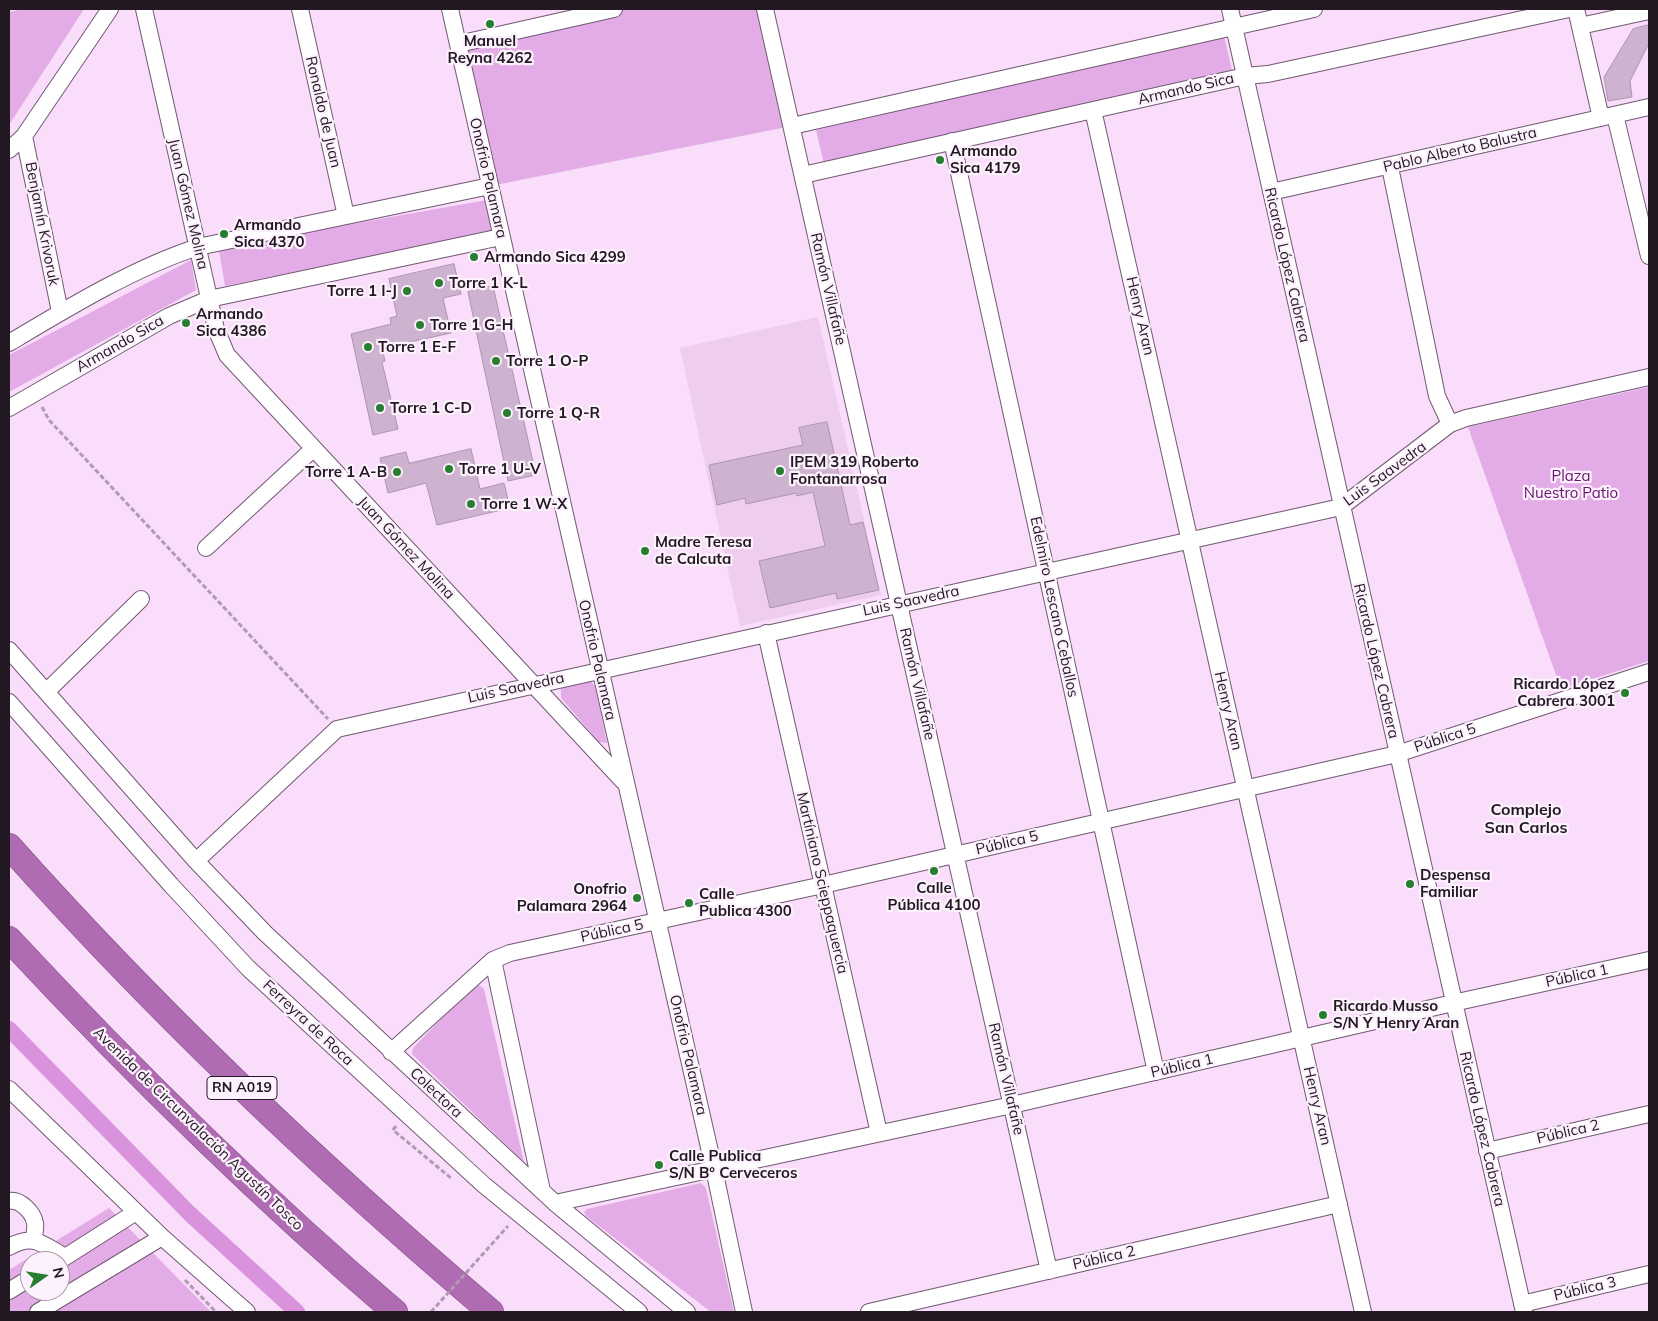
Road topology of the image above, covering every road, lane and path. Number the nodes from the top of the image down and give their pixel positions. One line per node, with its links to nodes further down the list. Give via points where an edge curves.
1 (110, 9): 20 (street)
2 (144, 9): 29 (street, Juan Gómez Molina)
3 (300, 9): 27 (street, Ronaldo de Juan)
4 (450, 9): 14 (street, Onofrio Palamara)
5 (613, 9): 14 (street)
6 (765, 9): 19 (street, Ramón Villafañe)
7 (1230, 9): 13 (street, Ricardo López Cabrera)
8 (1314, 9): 13 (street)
9 (1569, 9): 15 (street, Armando Sica, via 1268,74)
10 (1576, 9): 12 (street)
11 (1649, 10): 12 (street)
12 (1580, 26): 18 (street)
13 (1234, 27): 15 (street, Ricardo López Cabrera); 19 (street)
14 (458, 44): 25 (street, Onofrio Palamara)
15 (1245, 76): 17 (street, Armando Sica); 26 (street, Ricardo López Cabrera)
16 (1649, 108): 18 (street, Pablo Alberto Balustra)
17 (1093, 110): 21 (street, Armando Sica); 40 (street, Henry Aran)
18 (1608, 116): 23 (street, Pablo Alberto Balustra); 30 (street)
19 (792, 126): 24 (street, Ramón Villafañe)
20 (24, 136): 22 (street); 32 (street, Benjamín Krivoruk)
21 (952, 141): 24 (street, Armando Sica); 42 (street, Edelmiro Lescano Ceballos)
22 (9, 150)
23 (1390, 167): 26 (street, Pablo Alberto Balustra); 37 (street, via 1436,396)
24 (803, 175): 44 (street, Ramón Villafañe)
25 (490, 186): 27 (street); 28 (street, Onofrio Palamara)
26 (1271, 192): 39 (street, Ricardo López Cabrera)
27 (346, 216): 29 (street)
28 (501, 237): 31 (street, Armando Sica); 47 (street, Onofrio Palamara)
29 (198, 247): 31 (street, Juan Gómez Molina); 32 (street, via 173,255)
30 (1649, 256)
31 (209, 299): 35 (street, Armando Sica, via 169,316); 38 (street, Juan Gómez Molina, via 216,329 227,355)
32 (60, 312): 33 (street)
33 (9, 343)
34 (1649, 378): 37 (street, Luis Saavedra)
35 (35, 393): 36 (street, Armando Sica); 52 (path, via 49,420)
36 (9, 408)
37 (1450, 424): 39 (street, Luis Saavedra)
38 (313, 449): 41 (street); 49 (street, Juan Gómez Molina)
39 (1342, 507): 40 (street, Luis Saavedra); 53 (street, Ricardo López Cabrera)
40 (1190, 540): 42 (street, Luis Saavedra); 55 (street, Henry Aran)
41 (206, 548)
42 (1046, 572): 44 (street, Luis Saavedra); 56 (street, Edelmiro Lescano Ceballos)
43 (141, 599): 50 (street)
44 (899, 604): 45 (street, Luis Saavedra); 58 (street, Ramón Villafañe)
45 (766, 633): 47 (street, Luis Saavedra); 60 (street, Martíniano Scieppaquercia)
46 (9, 650): 50 (street)
47 (600, 670): 49 (street, Luis Saavedra); 54 (street, Onofrio Palamara)
48 (1649, 672): 53 (street, Pública 5)
49 (534, 684): 52 (street, Luis Saavedra); 54 (street, Juan Gómez Molina)
50 (46, 692): 59 (street)
51 (9, 702): 97 (street, Ferreyra de Roca, via 248,968 484,1185)
52 (337, 729): 59 (street)
53 (1397, 754): 55 (street, Pública 5); 65 (street, Ricardo López Cabrera)
54 (624, 782): 61 (street, Onofrio Palamara)
55 (1246, 788): 56 (street, Pública 5); 66 (street, Henry Aran)
56 (1101, 822): 58 (street, Pública 5); 68 (street, Edelmiro Lescano Ceballos)
57 (9, 846): 96 (highway, RN A019, via 106,953 256,1101 353,1192)
58 (956, 855): 60 (street, Pública 5); 70 (street, Ramón Villafañe)
59 (196, 861): 67 (street, Colectora, via 264,934)
60 (823, 886): 61 (street, Pública 5); 72 (street, Martíniano Scieppaquercia)
61 (658, 920): 63 (street, Pública 5, via 510,953); 74 (street, Onofrio Palamara)
62 (9, 939): 94 (highway, Avenida de Circunvalación Agustín Tosco, via 219,1153)
63 (492, 960): 67 (street, Pública 5); 75 (street)
64 (1649, 960): 65 (street, Pública 1)
65 (1453, 1003): 66 (street, Pública 1); 73 (street, Ricardo López Cabrera)
66 (1302, 1039): 68 (street, Pública 1); 78 (street, Henry Aran)
67 (392, 1052): 75 (street, Colectora)
68 (1156, 1072): 70 (street, Pública 1)
69 (9, 1089): 79 (street)
70 (1012, 1105): 72 (street, Pública 1); 86 (street, Ramón Villafañe)
71 (1649, 1114): 73 (street, Pública 2)
72 (879, 1133): 74 (street, Pública 1)
73 (1487, 1151): 90 (street, Ricardo López Cabrera)
74 (714, 1169): 77 (street, Pública 1); 99 (street, Onofrio Palamara)
75 (542, 1191): 77 (street, Colectora)
76 (9, 1201): 82 (street, via 28,1210 35,1222)
77 (555, 1203): 98 (street, Colectora)
78 (1339, 1204): 86 (street, Pública 2); 100 (street, Henry Aran)
79 (136, 1212): 81 (street); 85 (street)
80 (508, 1226): 95 (path, bridge)
81 (162, 1237): 92 (street); 93 (street)
82 (34, 1239): 83 (street, via 20,1241); 84 (street)
83 (9, 1248)
84 (51, 1251)
85 (70, 1254)
86 (1049, 1271): 91 (street, Pública 2)
87 (1649, 1274): 90 (street, Pública 3)
88 (20, 1284): 89 (street)
89 (9, 1291)
90 (1523, 1308)
91 (879, 1311)
92 (38, 1312)
93 (247, 1312)
94 (395, 1312)
95 (431, 1312)
96 (491, 1312)
97 (638, 1312)
98 (687, 1312)
99 (744, 1312)
100 (1363, 1312)

